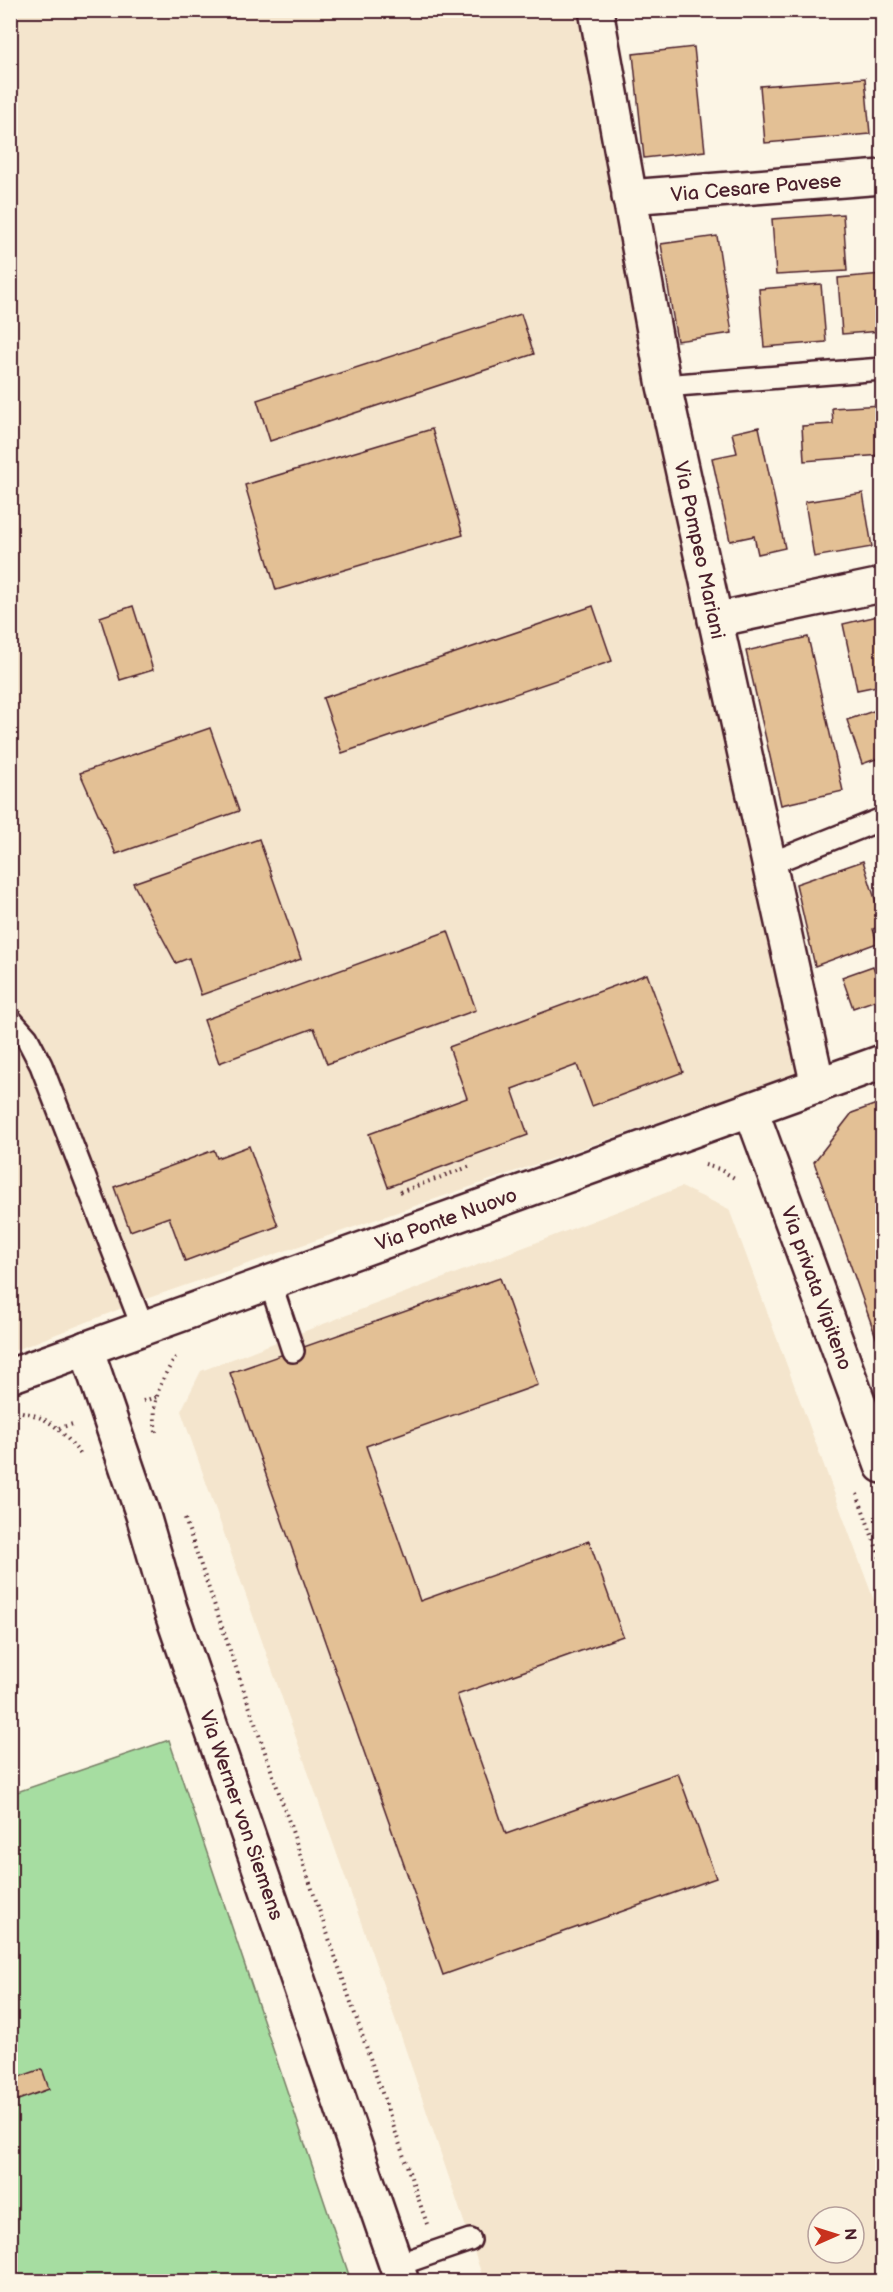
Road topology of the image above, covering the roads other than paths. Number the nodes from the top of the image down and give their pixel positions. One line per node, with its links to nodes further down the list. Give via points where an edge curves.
1 (596, 10): 3 (street, Via Pompeo Mariani)
2 (882, 177): 3 (street, Via Cesare Pavese)
3 (629, 198): 5 (street, Via Pompeo Mariani)
4 (882, 369): 5 (lane)
5 (664, 386): 7 (street, Via Pompeo Mariani)
6 (882, 585): 7 (street)
7 (716, 620): 9 (street, Via Pompeo Mariani)
8 (882, 819): 9 (lane)
9 (769, 864): 12 (street, Via Pompeo Mariani)
10 (10, 1019): 15 (lane, via 27,1038 41,1065)
11 (882, 1062): 12 (street, Via Ponte Nuovo)
12 (818, 1086): 13 (street, Via Ponte Nuovo)
13 (751, 1110): 14 (street, Via Ponte Nuovo); 19 (street, Via privata Vipiteno)
14 (270, 1282): 15 (street, Via Ponte Nuovo); 17 (lane)
15 (143, 1328): 16 (street, Via Ponte Nuovo)
16 (86, 1348): 18 (street, Via Ponte Nuovo); 21 (street, Via Werner von Siemens, via 144,1515 170,1608)
17 (293, 1351)
18 (10, 1376)
19 (882, 1466)
20 (470, 2240): 21 (lane, via 436,2251)
21 (399, 2273)

